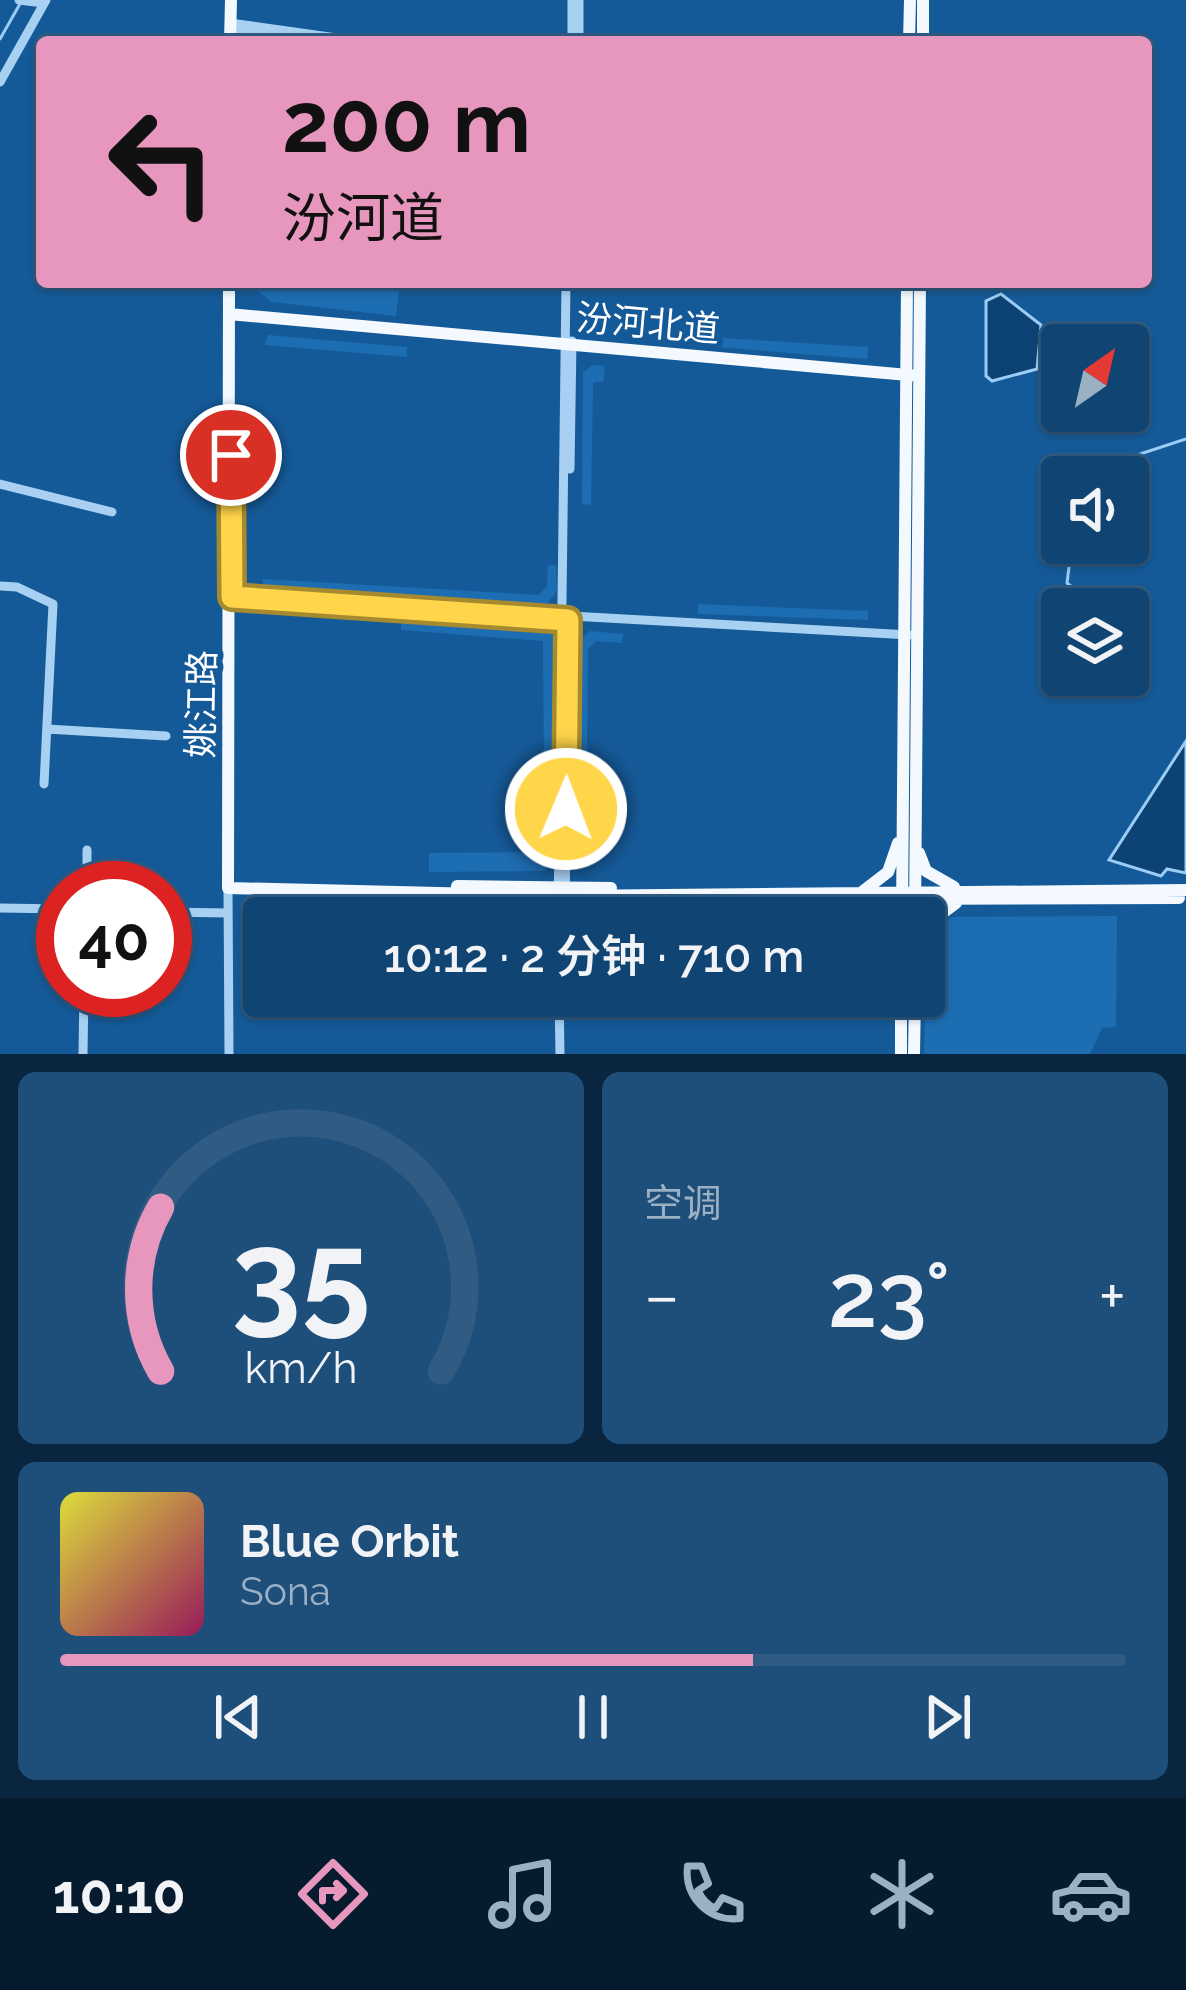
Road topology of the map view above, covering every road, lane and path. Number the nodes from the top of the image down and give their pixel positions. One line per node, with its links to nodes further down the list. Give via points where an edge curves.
1 (19, 0): 6 (street)
2 (231, 0): 7 (main road)
3 (576, 0): 10 (street)
4 (910, 0): 11 (main road)
5 (923, 0): 12 (main road)
6 (45, 2): 13 (street)
7 (230, 32): 8 (street); 9 (street)
8 (264, 36)
9 (284, 36)
10 (575, 36)
11 (909, 36)
12 (922, 36)
13 (0, 82)
14 (229, 288): 18 (main road, 姚江路)
15 (569, 288): 19 (street)
16 (907, 288): 20 (main road)
17 (920, 288): 20 (main road)
18 (229, 314): 19 (main road, 汾河北道); 24 (main road, 姚江路)
19 (568, 346): 20 (main road, 汾河北道); 25 (street)
20 (913, 375): 26 (main road)
21 (0, 484): 22 (street)
22 (112, 512)
23 (0, 586): 27 (street, via 53,604)
24 (232, 597): 25 (street); 34 (main road, 姚江路)
25 (566, 620): 26 (street); 35 (street)
26 (911, 635): 30 (main road); 31 (main road)
27 (47, 729): 28 (street); 29 (street)
28 (166, 736)
29 (44, 784)
30 (901, 830): 37 (main road, via 888,872); 38 (main road)
31 (916, 838): 38 (main road); 39 (main road, via 926,871)
32 (87, 850): 33 (street)
33 (87, 861)
34 (228, 888): 35 (main road); 46 (street, 姚江路)
35 (562, 892): 37 (main road); 40 (street)
36 (1186, 894): 39 (main road)
37 (850, 895): 38 (main road); 41 (main road)
38 (909, 896): 39 (main road)
39 (961, 896): 44 (main road)
40 (562, 897)
41 (853, 897)
42 (0, 908): 43 (street)
43 (36, 909)
44 (945, 909)
45 (192, 913): 46 (street)
46 (228, 914): 52 (street, 姚江路)
47 (83, 1017): 51 (street)
48 (561, 1017): 53 (street)
49 (901, 1017): 54 (main road)
50 (915, 1017): 55 (main road)
51 (82, 1054)
52 (229, 1054)
53 (561, 1054)
54 (901, 1054)
55 (914, 1054)

